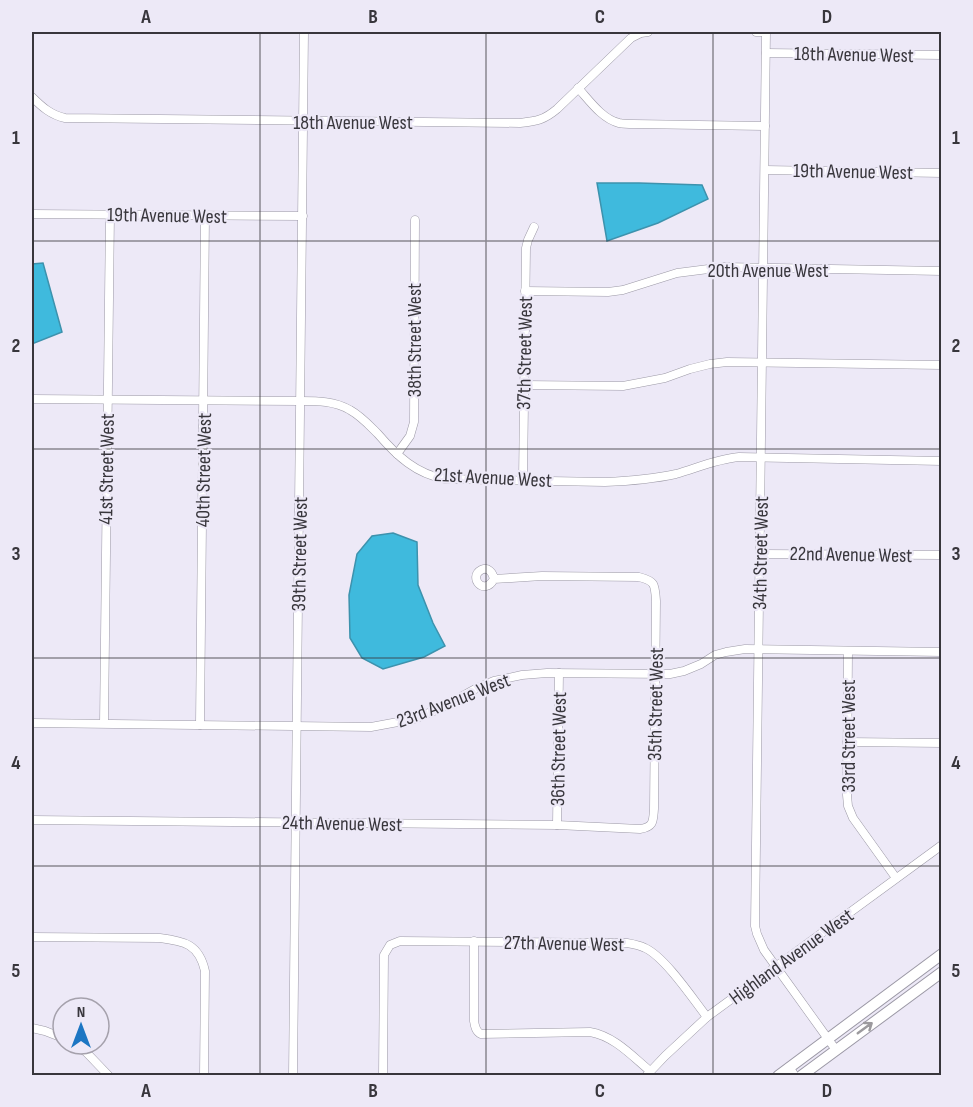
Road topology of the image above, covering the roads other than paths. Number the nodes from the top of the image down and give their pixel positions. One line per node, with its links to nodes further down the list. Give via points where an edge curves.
1 (304, 32): 9 (street, 39th Street West)
2 (648, 32): 7 (street, 18th Avenue West, via 631,38)
3 (756, 32): 4 (street)
4 (766, 32): 5 (street, 34th Street West)
5 (766, 53): 6 (street, 18th Avenue West); 10 (street, 34th Street West)
6 (942, 55)
7 (578, 88): 9 (street, 18th Avenue West, via 547,117 534,122); 10 (street, via 601,112 620,123)
8 (32, 97): 9 (street, 18th Avenue West, via 45,110 65,118)
9 (303, 121): 16 (street, 39th Street West)
10 (765, 126): 11 (street, 34th Street West)
11 (765, 170): 12 (street, 19th Avenue West); 19 (street, 34th Street West)
12 (942, 173)
13 (32, 214): 14 (street, 19th Avenue West)
14 (110, 214): 15 (street, 19th Avenue West); 26 (street, 41st Street West)
15 (205, 216): 16 (street, 19th Avenue West); 27 (street, 40th Street West)
16 (303, 216): 28 (street, 39th Street West)
17 (415, 220): 29 (street, 38th Street West, via 414,422 410,436)
18 (534, 227): 21 (street, 37th Street West, via 526,248)
19 (763, 268): 20 (street, 20th Avenue West); 21 (street, 20th Avenue West, via 692,270 609,292); 22 (street, 34th Street West)
20 (942, 271)
21 (525, 291): 24 (street, 37th Street West)
22 (761, 363): 23 (street); 24 (street, via 710,364 623,386); 30 (street, 34th Street West)
23 (942, 365)
24 (524, 385): 32 (street, 37th Street West)
25 (32, 399): 26 (street, 21st Avenue West)
26 (107, 400): 27 (street, 21st Avenue West); 42 (street, 41st Street West)
27 (204, 400): 28 (street, 21st Avenue West); 43 (street, 40th Street West)
28 (301, 401): 29 (street, 21st Avenue West, via 333,403 351,410); 44 (street, 39th Street West)
29 (397, 454): 32 (street, 21st Avenue West, via 409,465 439,478)
30 (761, 458): 31 (street, 21st Avenue West); 32 (street, 21st Avenue West, via 724,458 677,473 630,481); 33 (street, 34th Street West)
31 (942, 461)
32 (523, 480)
33 (760, 554): 34 (street, 22nd Avenue West); 36 (street, 34th Street West)
34 (942, 555)
35 (494, 579): 40 (street, 35th Street West, via 542,576 651,580 656,589)
36 (759, 650): 37 (street, 23rd Avenue West); 40 (street, 23rd Avenue West, via 726,652 684,671); 56 (street, 34th Street West, via 755,926 760,943)
37 (848, 651): 38 (street, 23rd Avenue West); 45 (street, 33rd Street West)
38 (942, 652)
39 (559, 673): 40 (street, 23rd Avenue West); 44 (street, 23rd Avenue West, via 494,681 426,715 403,722); 49 (street, 36th Street West)
40 (656, 674): 50 (street, 35th Street West)
41 (32, 723): 42 (street, 23rd Avenue West)
42 (104, 723): 43 (street, 23rd Avenue West)
43 (200, 725): 44 (street, 23rd Avenue West)
44 (297, 726): 48 (street, 39th Street West)
45 (847, 742): 46 (street); 52 (street, 33rd Street West, via 848,806)
46 (942, 743)
47 (32, 820): 48 (street, 24th Avenue West)
48 (296, 823): 49 (street, 24th Avenue West); 68 (street, 39th Street West)
49 (557, 825): 50 (street, 24th Avenue West, via 640,829)
50 (651, 825)
51 (942, 845): 52 (street, Highland Avenue West)
52 (896, 878): 56 (street, Highland Avenue West)
53 (32, 937): 67 (street, via 160,938 185,942 193,948 205,971)
54 (474, 941): 58 (street, 27th Avenue West, via 636,945 661,959); 65 (street, via 474,1021 479,1033 596,1033 614,1041); 69 (street, 27th Avenue West, via 400,940 390,945 384,955)
55 (942, 954): 61 (street)
56 (776, 967): 58 (street, Highland Avenue West); 61 (street, 34th Street West)
57 (942, 972): 62 (street, one-way to 57)
58 (707, 1017): 65 (street, Highland Avenue West)
59 (32, 1028): 60 (street)
60 (51, 1033)
61 (828, 1038): 62 (street, 34th Street West); 64 (street)
62 (836, 1050): 71 (street)
63 (90, 1056): 66 (street)
64 (792, 1071): 70 (street)
65 (648, 1073)
66 (109, 1076)
67 (204, 1076)
68 (293, 1076)
69 (383, 1076)
70 (777, 1076)
71 (801, 1076)

